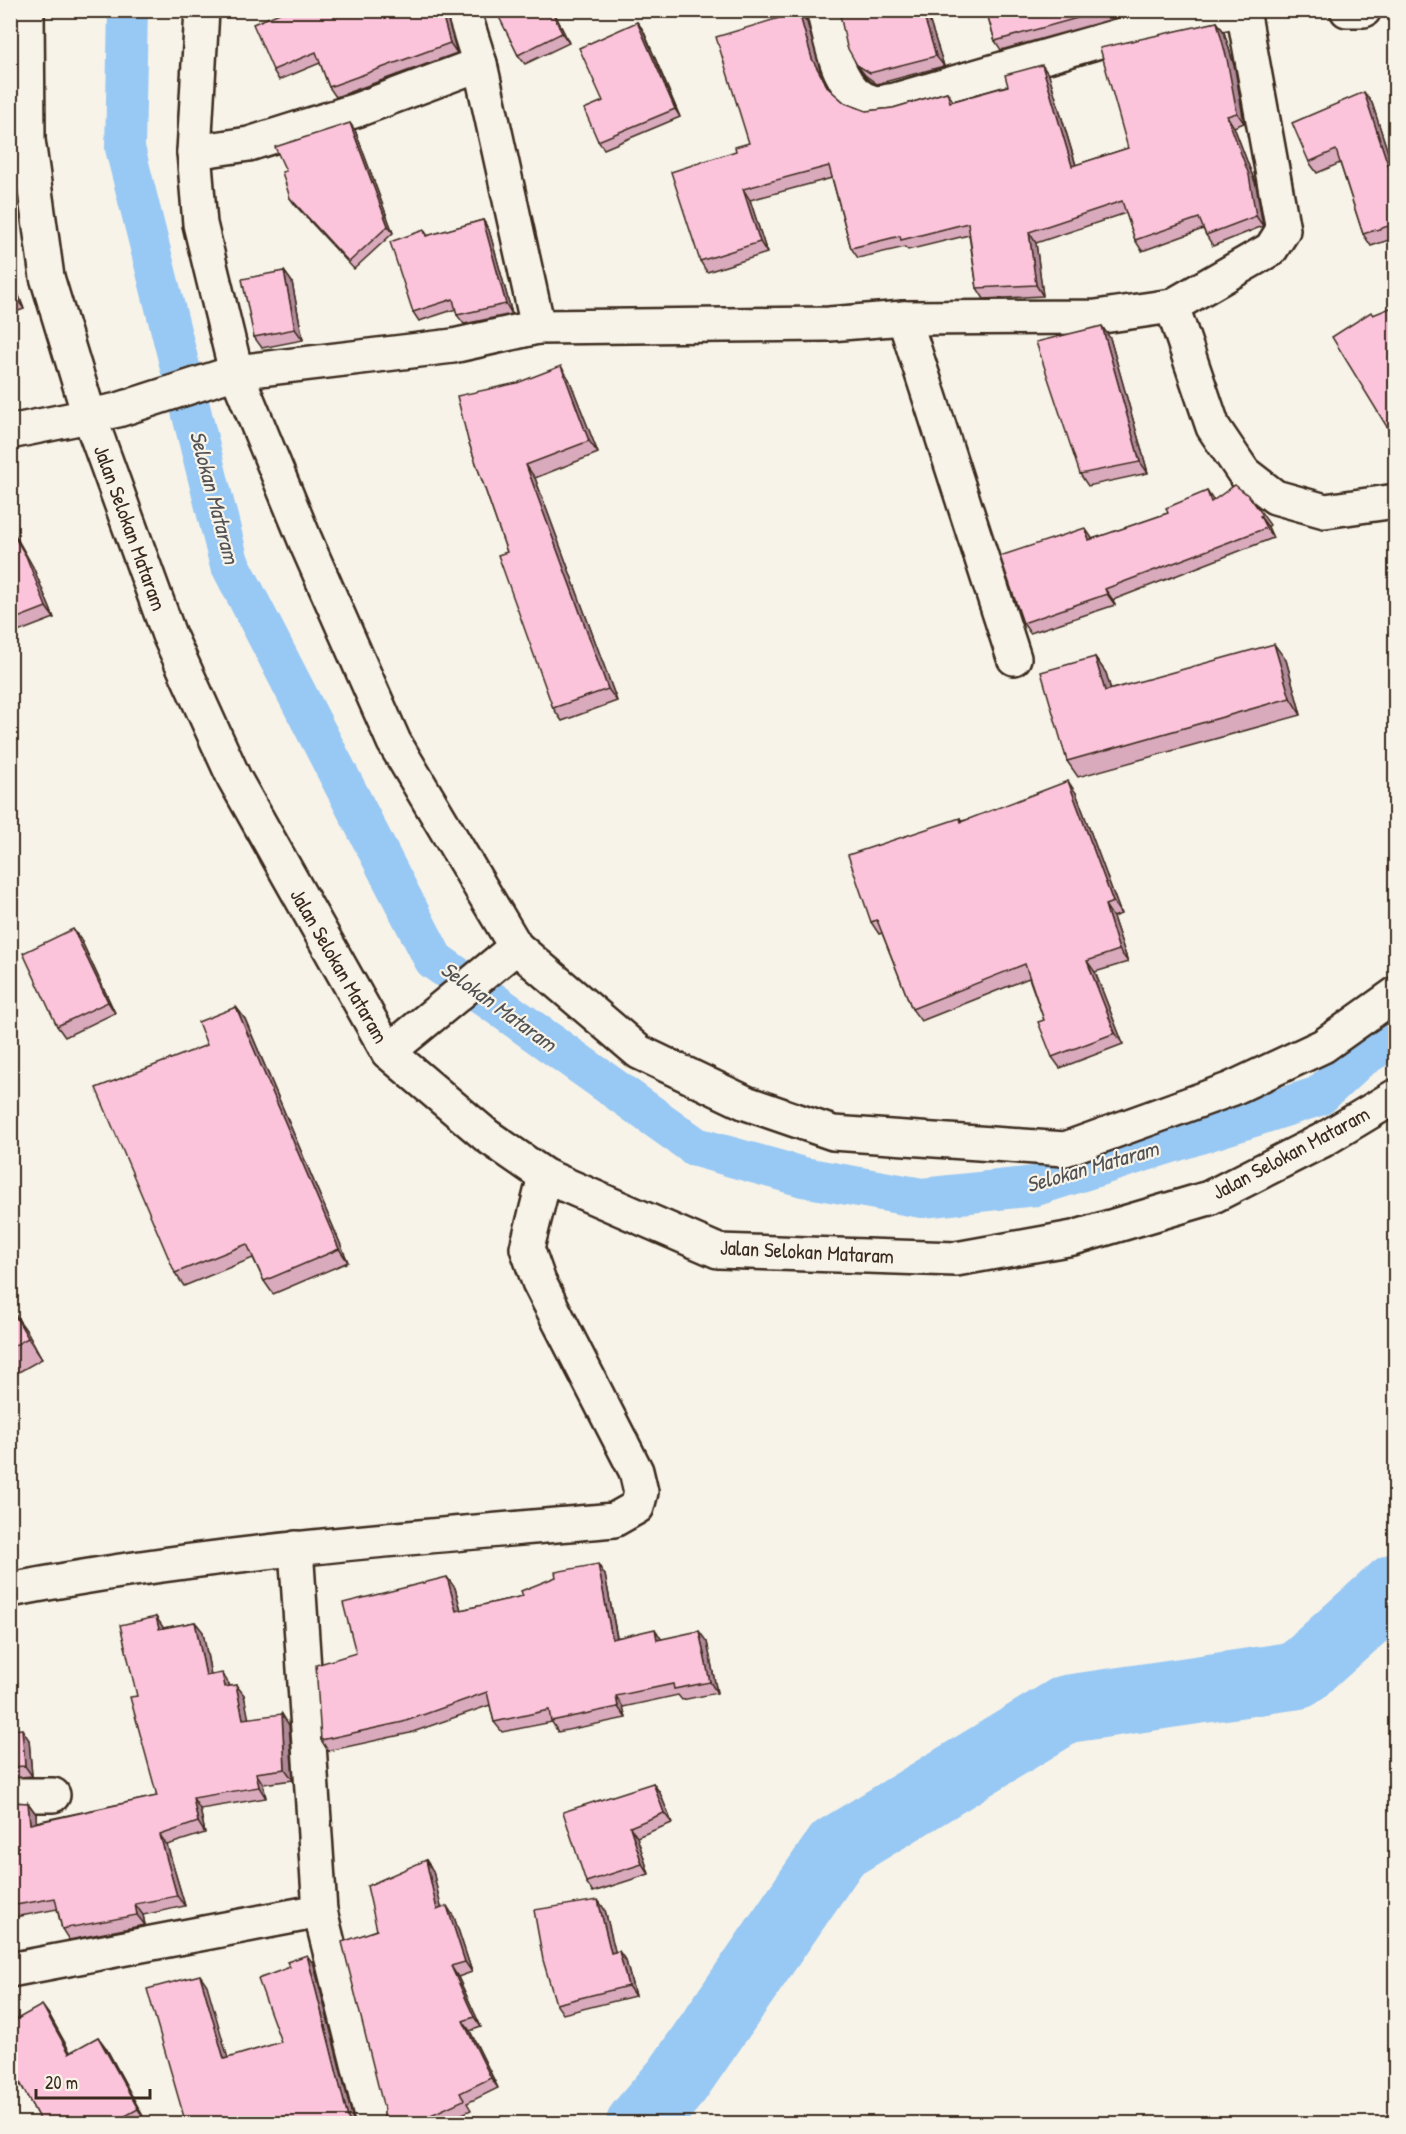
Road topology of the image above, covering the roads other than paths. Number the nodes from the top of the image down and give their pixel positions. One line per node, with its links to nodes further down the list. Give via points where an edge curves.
1 (27, 10): 15 (street, Jalan Selokan Mataram, via 28,140 46,277)
2 (202, 10): 10 (street)
3 (463, 10): 9 (street)
4 (823, 10): 5 (street, via 841,74 856,95 874,103 1124,34)
5 (1238, 10)
6 (1243, 10): 11 (street, via 1283,230 1271,249)
7 (1347, 10): 8 (street)
8 (1364, 10)
9 (480, 64): 10 (street, via 357,110 249,144); 13 (street)
10 (194, 152): 14 (street, via 200,224)
11 (1172, 306): 12 (street, via 1096,317); 17 (street, via 1213,427 1244,473 1275,497 1325,511)
12 (904, 318): 13 (street, via 829,324); 18 (street)
13 (538, 327): 14 (street, via 453,346)
14 (236, 372): 15 (street); 19 (street, via 394,742)
15 (103, 412): 16 (street); 21 (street, Jalan Selokan Mataram, via 169,635 234,778)
16 (10, 432)
17 (1395, 501)
18 (1014, 658)
19 (516, 947): 20 (street, via 639,1052 746,1103 833,1133 1065,1149 1231,1089 1323,1046); 21 (street)
20 (1395, 994)
21 (399, 1044): 23 (street, Jalan Selokan Mataram, via 487,1136)
22 (1395, 1096): 23 (street, Jalan Selokan Mataram, via 1323,1140 1209,1198 1073,1238 956,1259 718,1251)
23 (544, 1176): 24 (street, via 527,1248 539,1282 636,1471 641,1492 637,1507 614,1520)
24 (296, 1548): 25 (street, via 74,1577); 28 (street)
25 (10, 1590)
26 (10, 1795): 27 (street)
27 (53, 1795)
28 (320, 1911): 29 (street); 30 (street)
29 (10, 1970)
30 (373, 2124)

